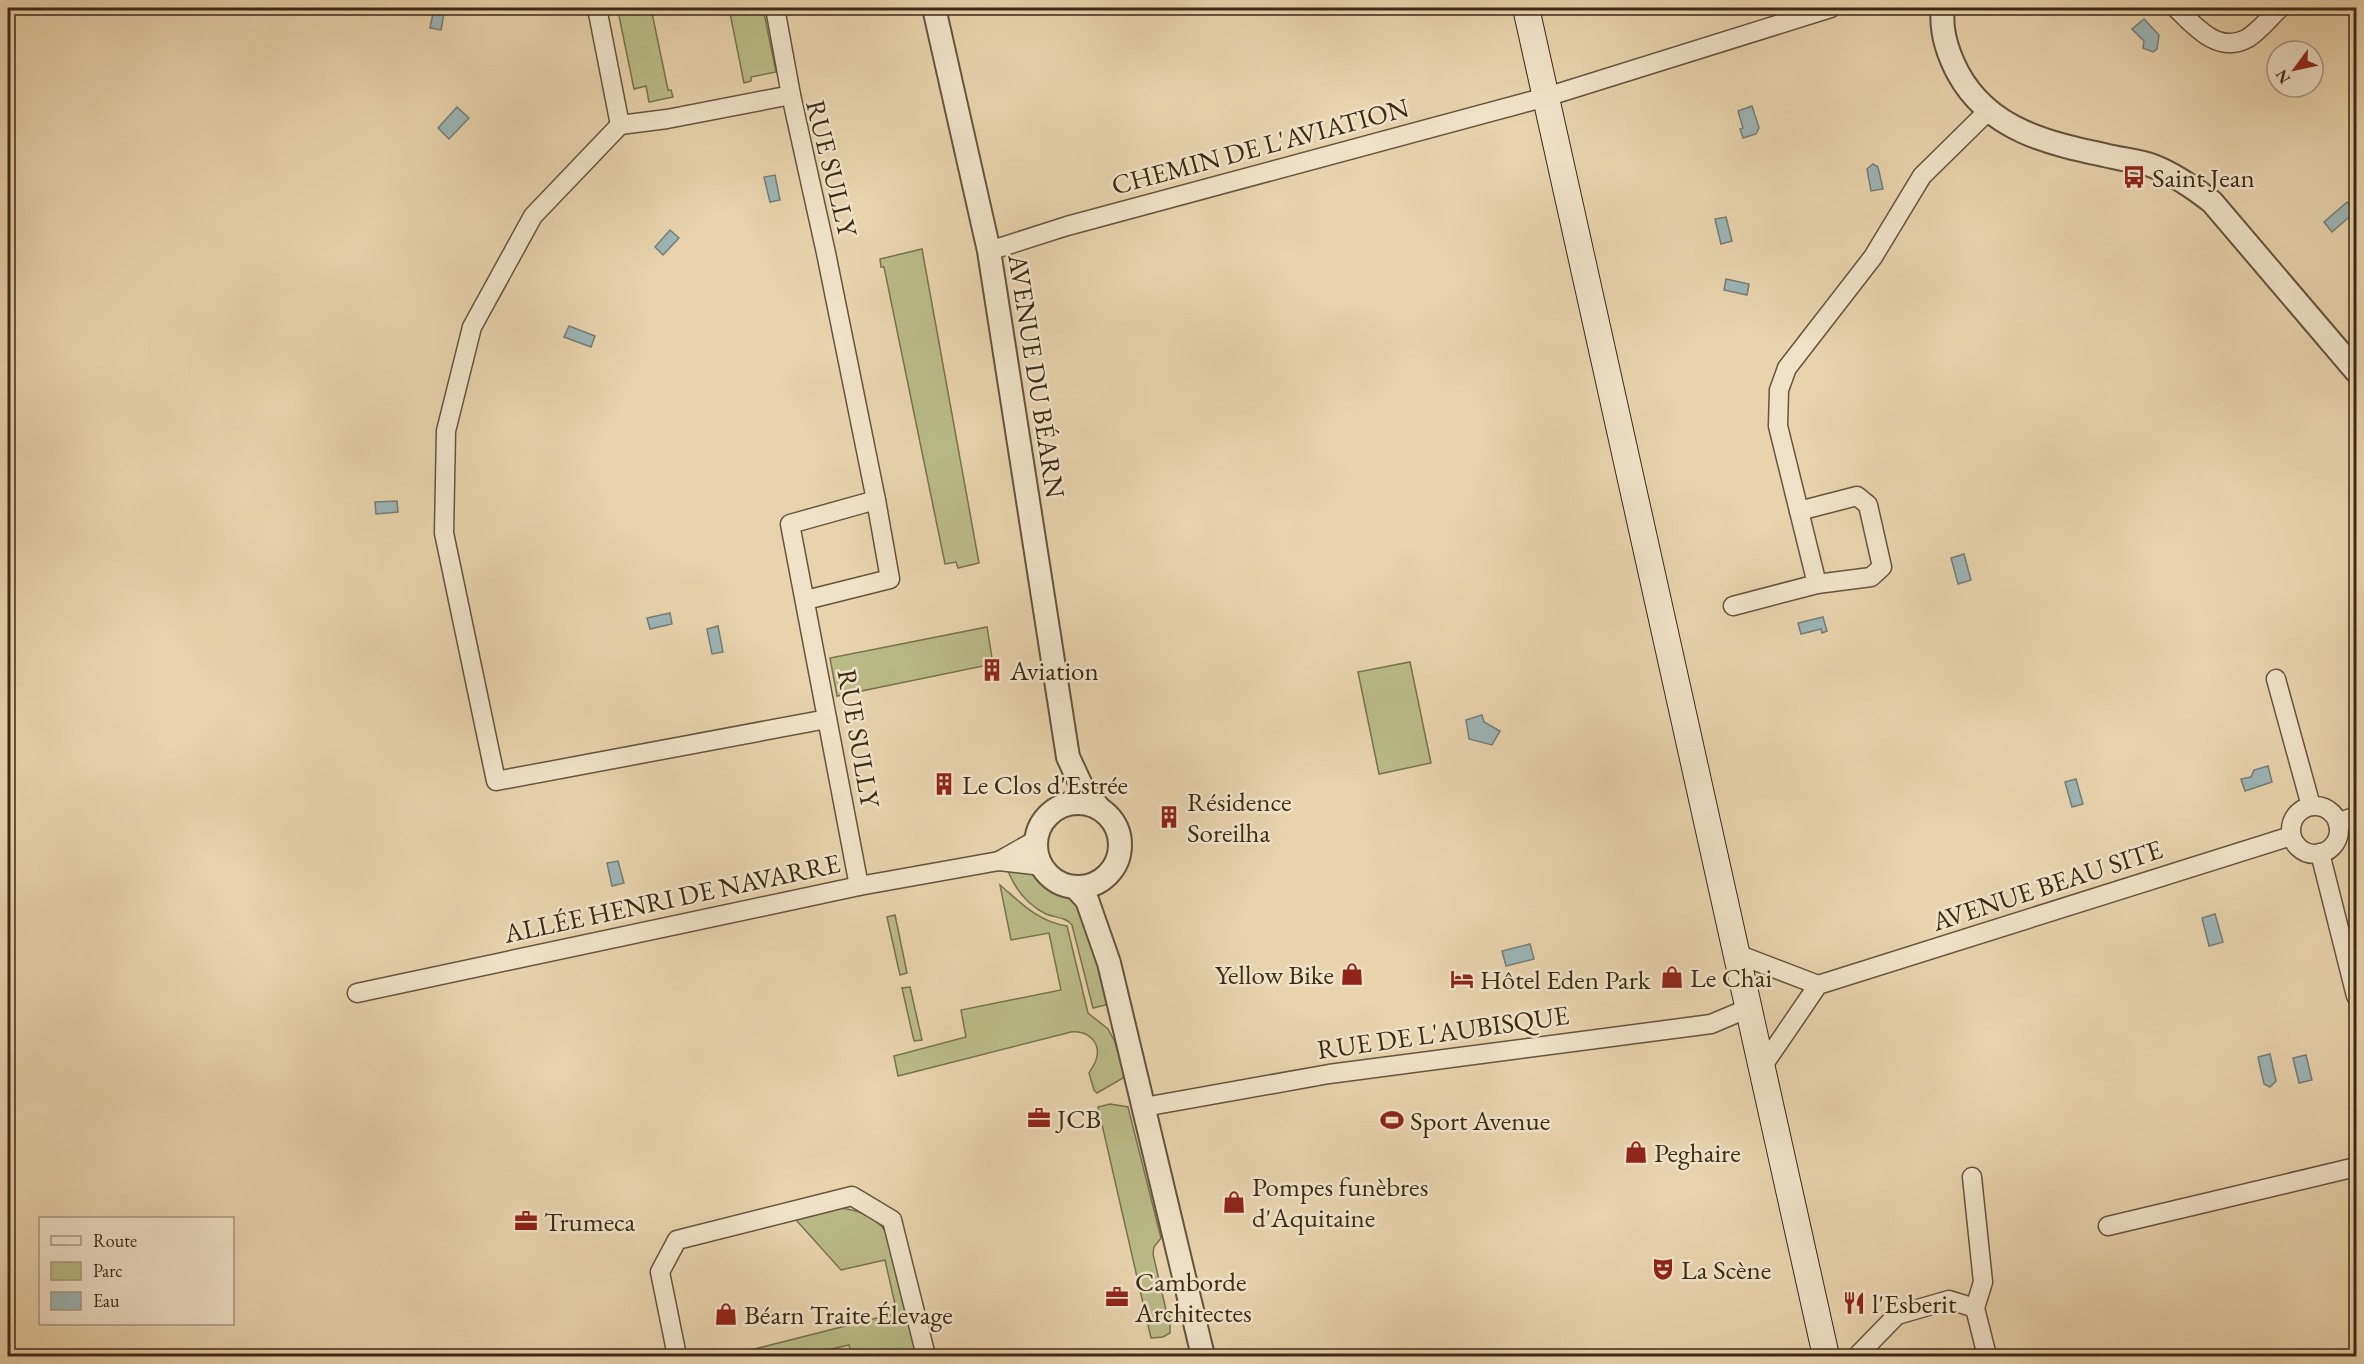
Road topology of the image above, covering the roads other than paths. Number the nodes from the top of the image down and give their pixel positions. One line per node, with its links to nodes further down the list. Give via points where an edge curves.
1 (597, 8): 12 (street)
2 (775, 8): 9 (street)
3 (934, 8): 13 (street, AVENUE DU BÉARN)
4 (1526, 8): 10 (main road)
5 (1831, 8): 10 (street, CHEMIN DE L'AVIATION)
6 (1943, 8): 11 (street, via 1941,24 1950,59 1967,90)
7 (2176, 8): 8 (street, via 2207,38 2229,43 2247,39)
8 (2280, 8)
9 (791, 95): 12 (street, RUE SULLY); 15 (street, RUE SULLY)
10 (1545, 97): 13 (street, CHEMIN DE L'AVIATION, via 1067,226); 37 (main road)
11 (1988, 111): 14 (street, via 2016,130 2076,150 2153,166 2190,186 2212,202); 16 (street, via 1922,176 1873,256 1787,369 1779,390 1778,426)
12 (620, 125): 21 (street, via 533,216 472,327 446,431 444,533 496,781)
13 (989, 251): 22 (street, AVENUE DU BÉARN)
14 (2356, 371)
15 (876, 500): 18 (street, RUE SULLY, via 890,579); 18 (street, RUE SULLY, via 790,524)
16 (1799, 511): 17 (street); 17 (street, via 1857,496 1868,505 1882,567 1871,577)
17 (1817, 585): 19 (street)
18 (806, 600): 21 (street, RUE SULLY)
19 (1733, 606)
20 (2276, 679): 23 (street)
21 (827, 719): 34 (street, RUE SULLY)
22 (1068, 757): 24 (street, AVENUE DU BÉARN, via 1082,786); 25 (street, AVENUE DU BÉARN, via 1063,787)
23 (2310, 806): 27 (street, via 2324,808); 28 (street, via 2293,820)
24 (1099, 808): 25 (street, via 1071,803); 33 (street, via 1110,818 1120,844)
25 (1053, 812): 29 (street, via 1040,827)
26 (2356, 816): 27 (street)
27 (2338, 824): 30 (street, via 2333,845)
28 (2291, 836): 30 (street, via 2299,848); 38 (street, AVENUE BEAU SITE)
29 (1036, 840): 31 (street, ALLÉE HENRI DE NAVARRE); 32 (street)
30 (2320, 854): 40 (street)
31 (999, 861): 32 (street, ALLÉE HENRI DE NAVARRE); 34 (street, ALLÉE HENRI DE NAVARRE)
32 (1042, 866): 35 (street, via 1050,877)
33 (1112, 870): 35 (street, via 1087,887); 36 (street, via 1105,899)
34 (859, 886): 39 (street, ALLÉE HENRI DE NAVARRE)
35 (1075, 887): 36 (street, via 1087,900)
36 (1104, 943): 43 (street)
37 (1737, 954): 38 (street); 41 (main road)
38 (1818, 985): 42 (street)
39 (357, 993)
40 (2356, 996)
41 (1749, 1008): 42 (main road); 43 (street, RUE DE L'AUBISQUE, via 1711,1024 1329,1074)
42 (1762, 1067): 51 (main road)
43 (1144, 1107): 50 (street)
44 (2356, 1167): 46 (street)
45 (1972, 1177): 47 (street, via 1983,1282)
46 (2108, 1226)
47 (1975, 1308): 52 (street, via 1949,1300 1897,1315); 53 (street)
48 (677, 1356): 49 (street, via 660,1272 677,1240 852,1196 892,1220)
49 (926, 1356)
50 (1203, 1356)
51 (1826, 1356)
52 (1857, 1356)
53 (1987, 1356)

